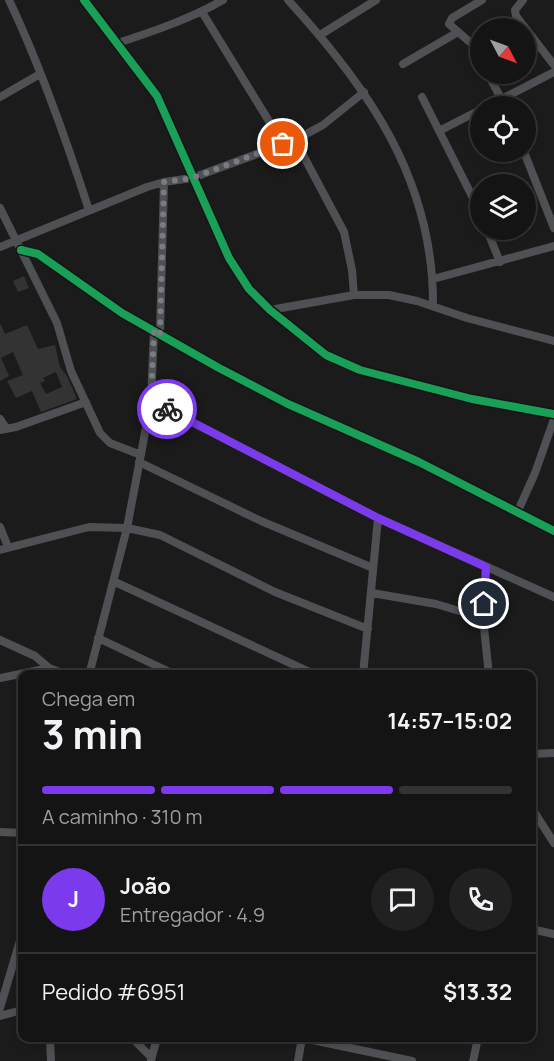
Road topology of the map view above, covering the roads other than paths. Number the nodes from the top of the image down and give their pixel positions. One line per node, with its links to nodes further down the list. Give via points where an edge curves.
1 (7, 0): 8 (street); 17 (street)
2 (84, 0): 13 (street)
3 (223, 0): 9 (street)
4 (288, 0): 11 (street)
5 (376, 0): 11 (street)
6 (482, 0): 10 (street, via 450,21 449,26)
7 (523, 0): 15 (street, via 515,10 516,15)
8 (0, 5)
9 (202, 12): 13 (street); 25 (street)
10 (458, 32): 12 (street); 14 (street)
11 (320, 35): 18 (street)
12 (470, 42)
13 (118, 43): 27 (street, via 161,102)
14 (403, 64)
15 (554, 64)
16 (554, 72): 20 (street)
17 (40, 74): 19 (street); 31 (street)
18 (364, 92): 24 (street, via 323,125); 39 (street, via 409,176 423,219)
19 (0, 96)
20 (515, 96)
21 (422, 97): 23 (street)
22 (470, 115): 23 (street)
23 (439, 131): 29 (street)
24 (295, 140): 25 (street); 40 (street, via 344,232)
25 (283, 144): 27 (street)
26 (528, 162): 32 (street)
27 (192, 178): 28 (street); 42 (street, via 237,273)
28 (164, 182): 31 (street); 43 (street)
29 (470, 192)
30 (0, 208): 34 (street)
31 (89, 210): 34 (street)
32 (554, 228)
33 (491, 240): 38 (street)
34 (17, 241): 36 (street); 37 (street)
35 (554, 246): 38 (street)
36 (0, 247)
37 (21, 250): 43 (street, via 38,254 114,308); 46 (street, via 57,323 71,371)
38 (500, 262): 39 (street)
39 (433, 279): 41 (street)
40 (354, 295): 41 (street, via 389,295); 42 (street)
41 (433, 306): 44 (street)
42 (270, 310): 47 (street, via 326,355 360,370 472,399)
43 (157, 332): 45 (street); 52 (street, via 288,404 419,462)
44 (554, 341)
45 (151, 401): 51 (street); 53 (street)
46 (86, 402): 50 (street); 51 (street, via 105,439)
47 (554, 414)
48 (0, 419): 50 (street)
49 (554, 419): 52 (street)
50 (3, 429)
51 (140, 458): 55 (street); 59 (street, via 261,521)
52 (517, 513): 56 (street)
53 (378, 518): 58 (street); 59 (street)
54 (0, 527): 57 (street)
55 (127, 528): 57 (street, via 89,527); 60 (street); 64 (street, via 160,535 275,592)
56 (554, 531)
57 (4, 549)
58 (486, 567): 62 (street); 63 (street)
59 (373, 568): 61 (street)
60 (115, 582): 65 (street); 72 (street)
61 (372, 593): 63 (street, via 436,604); 64 (street)
62 (554, 597)
63 (483, 618): 74 (street)
64 (368, 629): 73 (street)
65 (98, 638): 70 (street); 71 (street)
66 (0, 640): 67 (street, via 35,656)
67 (49, 668): 68 (street); 69 (street)
68 (39, 670)
69 (54, 670)
70 (90, 670)
71 (165, 670)
72 (305, 670)
73 (364, 670)
74 (488, 670)
75 (18, 674): 76 (street)
76 (0, 678)
77 (554, 753): 78 (street)
78 (536, 754)
79 (536, 815): 82 (street)
80 (0, 832): 81 (street)
81 (18, 832)
82 (554, 843)
83 (536, 930): 84 (street)
84 (554, 934)
85 (18, 945): 86 (street)
86 (3, 988): 87 (street)
87 (0, 1008)
88 (18, 1011): 89 (street)
89 (0, 1016)
90 (50, 1042): 97 (street)
91 (136, 1042): 96 (street)
92 (156, 1042): 96 (street)
93 (302, 1042): 98 (street)
94 (322, 1042): 99 (street)
95 (477, 1042): 100 (street)
96 (151, 1059)
97 (51, 1061)
98 (298, 1061)
99 (412, 1061)
100 (473, 1061)

